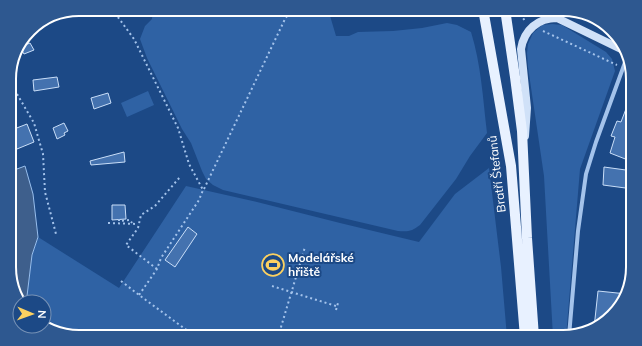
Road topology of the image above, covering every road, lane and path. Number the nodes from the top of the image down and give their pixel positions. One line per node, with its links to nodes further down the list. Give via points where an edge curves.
1 (117, 16): 14 (path, via 134,40 161,92 178,128 188,164)
2 (287, 16): 14 (path)
3 (484, 16): 31 (main road, Bratří Štefanů, via 510,166)
4 (506, 16): 12 (main road, Bratří Štefanů)
5 (522, 16): 8 (path)
6 (553, 16): 7 (main road)
7 (558, 18): 8 (main road, via 543,20); 9 (main road)
8 (533, 26): 10 (path); 12 (main road, via 525,36 521,49 527,108)
9 (618, 48)
10 (624, 68): 33 (street, via 586,174)
11 (16, 91): 19 (path, via 34,123 43,154 45,192)
12 (523, 149): 32 (main road, Bratří Štefanů)
13 (180, 177): 18 (path, via 155,206 141,215)
14 (203, 190): 21 (path, via 161,258)
15 (119, 219): 17 (path, via 130,220)
16 (108, 223): 17 (path)
17 (133, 224): 18 (path)
18 (139, 224): 21 (path, via 126,246)
19 (56, 234)
20 (305, 247): 24 (path)
21 (157, 269): 25 (path)
22 (121, 281): 25 (path)
23 (272, 286): 24 (path)
24 (291, 292): 27 (path); 30 (path)
25 (139, 296): 29 (path)
26 (338, 303): 27 (path)
27 (336, 306): 28 (path)
28 (336, 310)
29 (186, 330)
30 (280, 330)
31 (524, 330)
32 (534, 330)
33 (570, 330)

